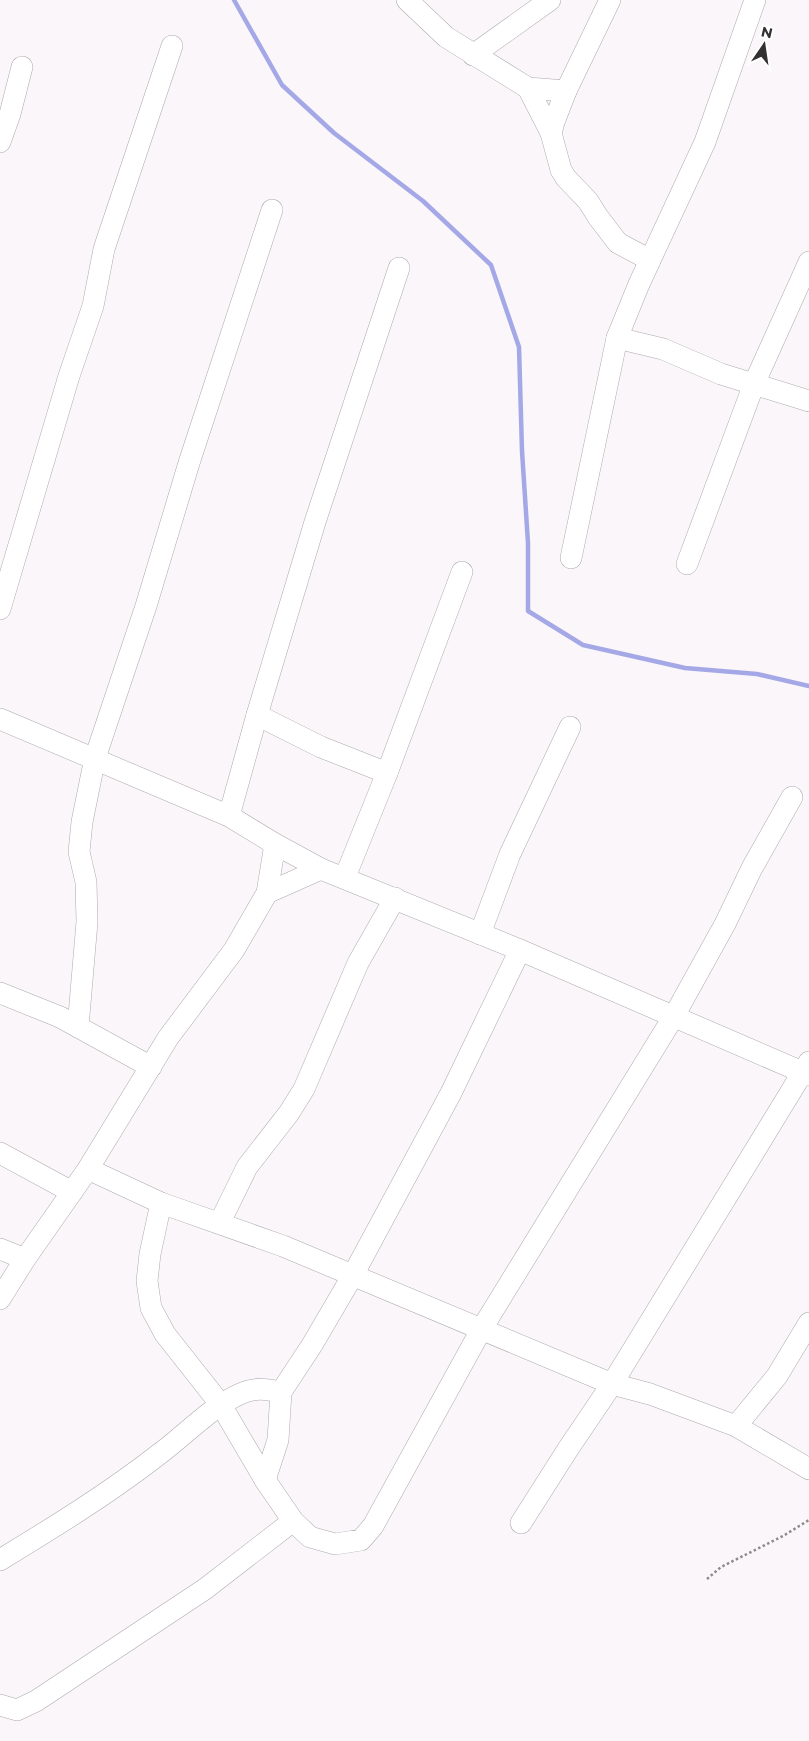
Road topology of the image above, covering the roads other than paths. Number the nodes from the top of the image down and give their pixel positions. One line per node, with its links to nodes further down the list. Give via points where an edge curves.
1 (407, 0): 6 (street, via 446,37)
2 (550, 0): 6 (street)
3 (610, 0): 9 (street)
4 (754, 0): 13 (street, via 705,142)
5 (172, 46): 22 (street, via 104,249 93,306 68,376)
6 (473, 55): 8 (street)
7 (22, 67): 11 (street)
8 (528, 88): 9 (street); 10 (street)
9 (566, 91): 10 (street)
10 (552, 133): 13 (street, via 566,178 588,201 618,243)
11 (0, 142)
12 (272, 210): 26 (street)
13 (650, 260): 16 (street)
14 (809, 262): 17 (street)
15 (398, 268): 23 (street, via 315,522)
16 (617, 338): 17 (street, via 663,349 721,374); 19 (street)
17 (754, 384): 18 (street); 20 (street)
18 (809, 401)
19 (571, 558)
20 (687, 564)
21 (462, 572): 27 (street)
22 (0, 609)
23 (257, 716): 27 (street); 29 (street)
24 (0, 719): 26 (street)
25 (570, 727): 35 (street, via 510,854)
26 (95, 758): 29 (street); 39 (street, via 79,852 86,882 87,922)
27 (387, 773): 32 (street)
28 (792, 797): 38 (street)
29 (229, 816): 30 (street)
30 (275, 844): 31 (street); 33 (street)
31 (321, 869): 32 (street); 33 (street)
32 (345, 877): 34 (street)
33 (267, 892): 40 (street, via 234,950 168,1038)
34 (395, 898): 35 (street); 46 (street, via 358,963 304,1089 289,1114 247,1167)
35 (480, 934): 36 (street)
36 (520, 950): 38 (street); 49 (street, via 451,1093)
37 (0, 993): 39 (street)
38 (674, 1016): 41 (street); 52 (street)
39 (78, 1027): 40 (street)
40 (151, 1067): 43 (street)
41 (807, 1070): 53 (street)
42 (0, 1152): 44 (street)
43 (88, 1169): 44 (street); 45 (street)
44 (72, 1192): 48 (street)
45 (161, 1203): 46 (street); 55 (street, via 147,1281 151,1308 165,1334)
46 (220, 1222): 49 (street)
47 (0, 1249): 48 (street)
48 (25, 1259): 50 (street)
49 (353, 1274): 52 (street); 54 (street)
50 (0, 1299)
51 (809, 1323): 56 (street, via 777,1376)
52 (481, 1330): 53 (street); 59 (street, via 373,1526 360,1540 335,1544 310,1536)
53 (612, 1384): 56 (street, via 650,1394); 60 (street)
54 (281, 1392): 55 (street, via 260,1388); 58 (street, via 278,1440)
55 (221, 1405): 58 (street); 61 (street, via 158,1456)
56 (736, 1426): 57 (street)
57 (809, 1469)
58 (265, 1480): 59 (street)
59 (293, 1521): 62 (street, via 205,1589 36,1701 17,1710)
60 (521, 1523)
61 (0, 1560)
62 (0, 1705)

